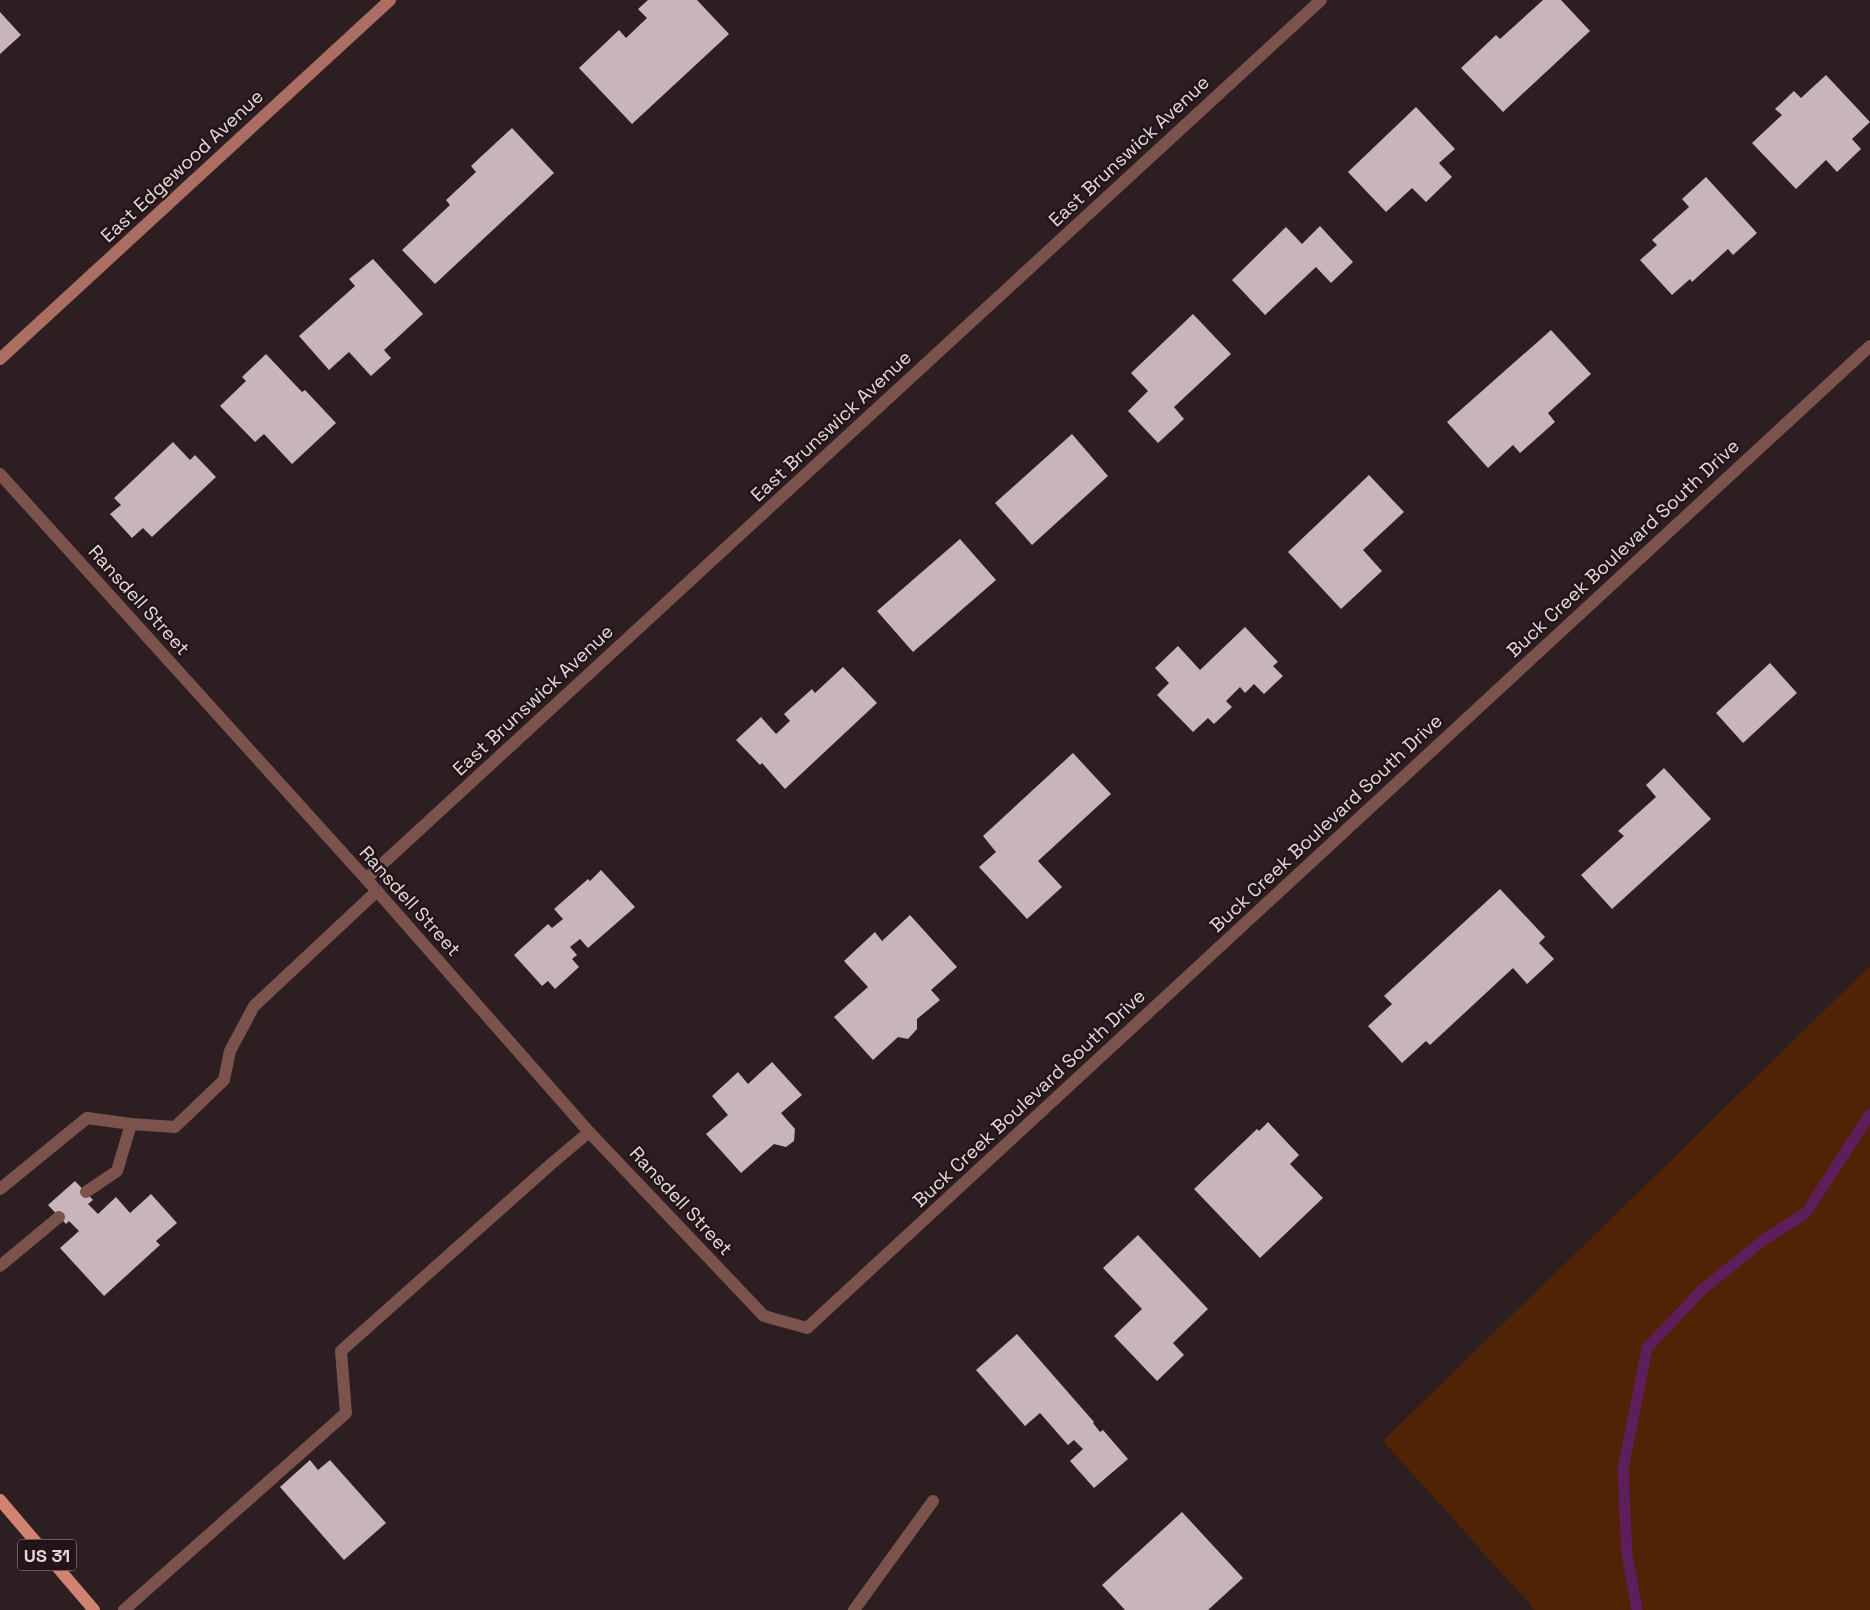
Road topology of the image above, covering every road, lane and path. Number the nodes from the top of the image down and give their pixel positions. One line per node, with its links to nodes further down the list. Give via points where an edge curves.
1 (390, 0): 4 (main road, East Edgewood Avenue)
2 (1321, 0): 6 (street, East Brunswick Avenue)
3 (1870, 346): 14 (street, Buck Creek Boulevard South Drive)
4 (0, 359)
5 (0, 474): 6 (street, Ransdell Street)
6 (366, 879): 7 (street, Ransdell Street)
7 (377, 891): 8 (street, via 254,1006 230,1051 224,1080 176,1127); 9 (street, Ransdell Street)
8 (131, 1124): 10 (street, via 87,1118); 11 (street, via 117,1171)
9 (590, 1132): 14 (street, Ransdell Street, via 764,1316); 18 (street, via 341,1351 346,1413)
10 (0, 1189)
11 (86, 1192)
12 (59, 1217): 13 (street)
13 (0, 1266)
14 (807, 1328)
15 (0, 1500): 17 (main road, US 31)
16 (934, 1501): 19 (street)
17 (94, 1610)
18 (124, 1610)
19 (854, 1610)

